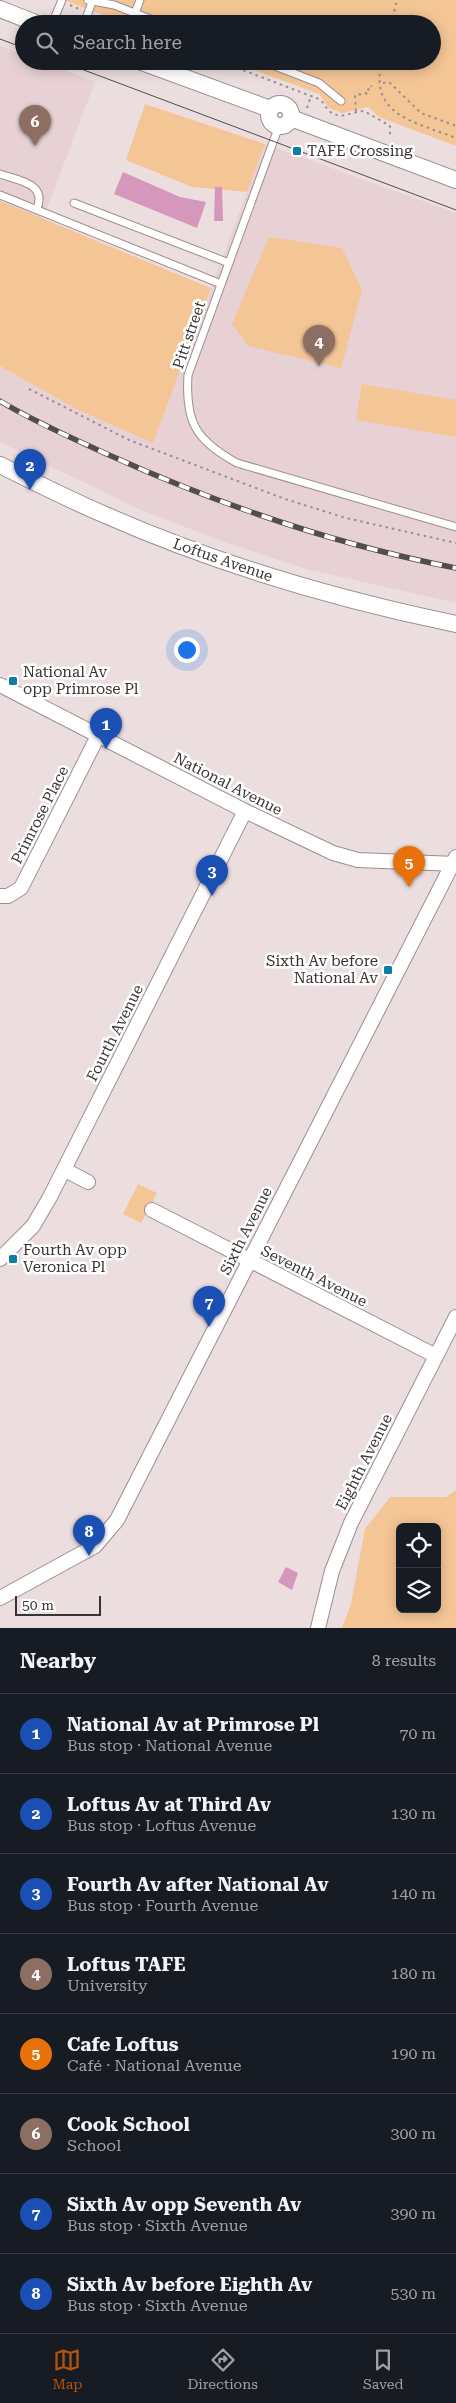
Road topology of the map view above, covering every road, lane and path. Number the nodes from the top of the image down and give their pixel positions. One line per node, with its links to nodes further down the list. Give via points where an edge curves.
1 (62, 0): 10 (lane)
2 (140, 0): 8 (lane)
3 (397, 0): 13 (path)
4 (90, 1): 8 (lane); 11 (lane)
5 (70, 5): 7 (path)
6 (0, 9): 9 (street)
7 (82, 10)
8 (135, 13): 12 (lane)
9 (15, 15)
10 (56, 15)
11 (86, 15)
12 (140, 15)
13 (393, 15)
14 (164, 70): 24 (street, via 270,109 275,104 284,104 290,110)
15 (243, 70): 20 (path)
16 (285, 70): 21 (lane, via 319,83)
17 (381, 70): 27 (path, via 379,84 384,101 395,112)
18 (383, 84): 25 (path, via 389,82 421,113)
19 (372, 86): 23 (path, via 368,87 369,93 355,95)
20 (312, 96): 22 (path); 23 (path, via 336,115)
21 (341, 101)
22 (306, 108)
23 (356, 111): 26 (path, via 364,110 390,126)
24 (285, 122): 29 (street); 33 (lane, Pitt street)
25 (456, 126)
26 (390, 136)
27 (456, 138)
28 (0, 174): 32 (lane, via 34,187 40,194)
29 (456, 180)
30 (0, 195): 32 (lane)
31 (74, 203): 33 (lane)
32 (37, 209): 34 (lane)
33 (229, 263): 34 (lane, Pitt street)
34 (222, 284): 37 (lane, Pitt street, via 188,375 186,402 196,430 212,449 237,463)
35 (29, 389): 38 (path, via 129,440 285,499 346,518)
36 (0, 465): 39 (street, Loftus Avenue, via 103,514 243,568 334,597)
37 (456, 527)
38 (456, 543)
39 (456, 624)
40 (0, 685): 41 (street, National Avenue)
41 (98, 736): 42 (street, National Avenue); 44 (street, Primrose Place, via 21,888 8,896)
42 (245, 811): 43 (street, National Avenue, via 332,853 358,860); 45 (street, Fourth Avenue)
43 (455, 862): 49 (street, Sixth Avenue)
44 (0, 896)
45 (65, 1170): 46 (street); 48 (street, Fourth Avenue, via 33,1226)
46 (88, 1182)
47 (152, 1210): 49 (street, Seventh Avenue)
48 (0, 1259)
49 (249, 1261): 51 (street, Seventh Avenue); 52 (street, Sixth Avenue, via 117,1520 94,1546)
50 (456, 1317): 51 (street, Eighth Avenue)
51 (436, 1356): 53 (street, Eighth Avenue, via 347,1530 332,1570)
52 (0, 1598)
53 (318, 1628)

